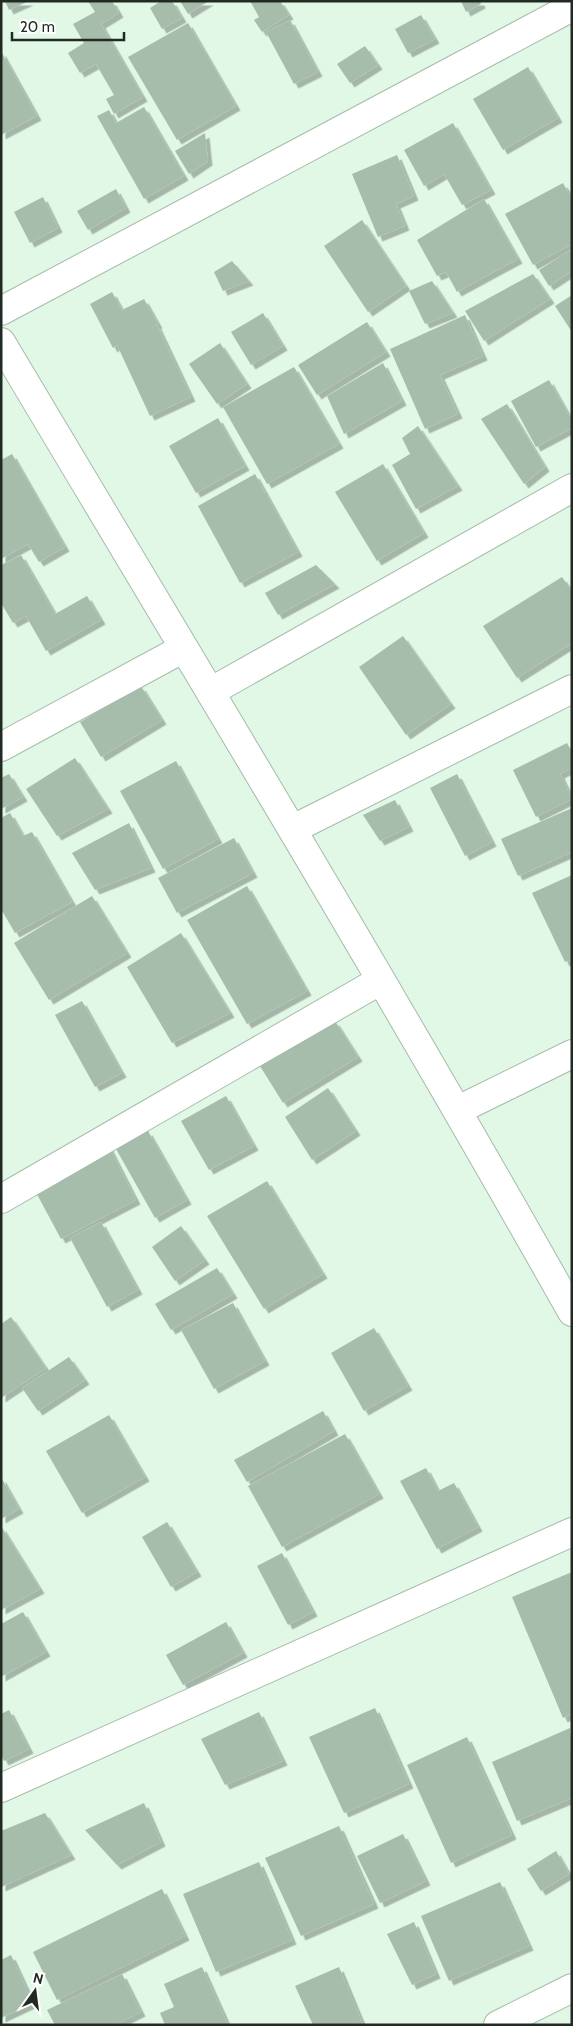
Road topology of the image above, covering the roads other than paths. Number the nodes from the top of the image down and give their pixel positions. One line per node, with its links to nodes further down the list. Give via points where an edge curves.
1 (572, 7): 2 (street)
2 (1, 311)
3 (1, 342): 5 (street)
4 (572, 488): 7 (street)
5 (184, 648): 7 (street); 8 (street)
6 (572, 689): 9 (street)
7 (210, 692): 9 (street)
8 (1, 747)
9 (293, 829): 10 (street)
10 (381, 980): 12 (street); 13 (street)
11 (572, 1054): 12 (street)
12 (458, 1110): 14 (street)
13 (1, 1199)
14 (572, 1312)
15 (572, 1532): 16 (street)
16 (1, 1788)
17 (572, 1988): 18 (street)
18 (498, 2025)

